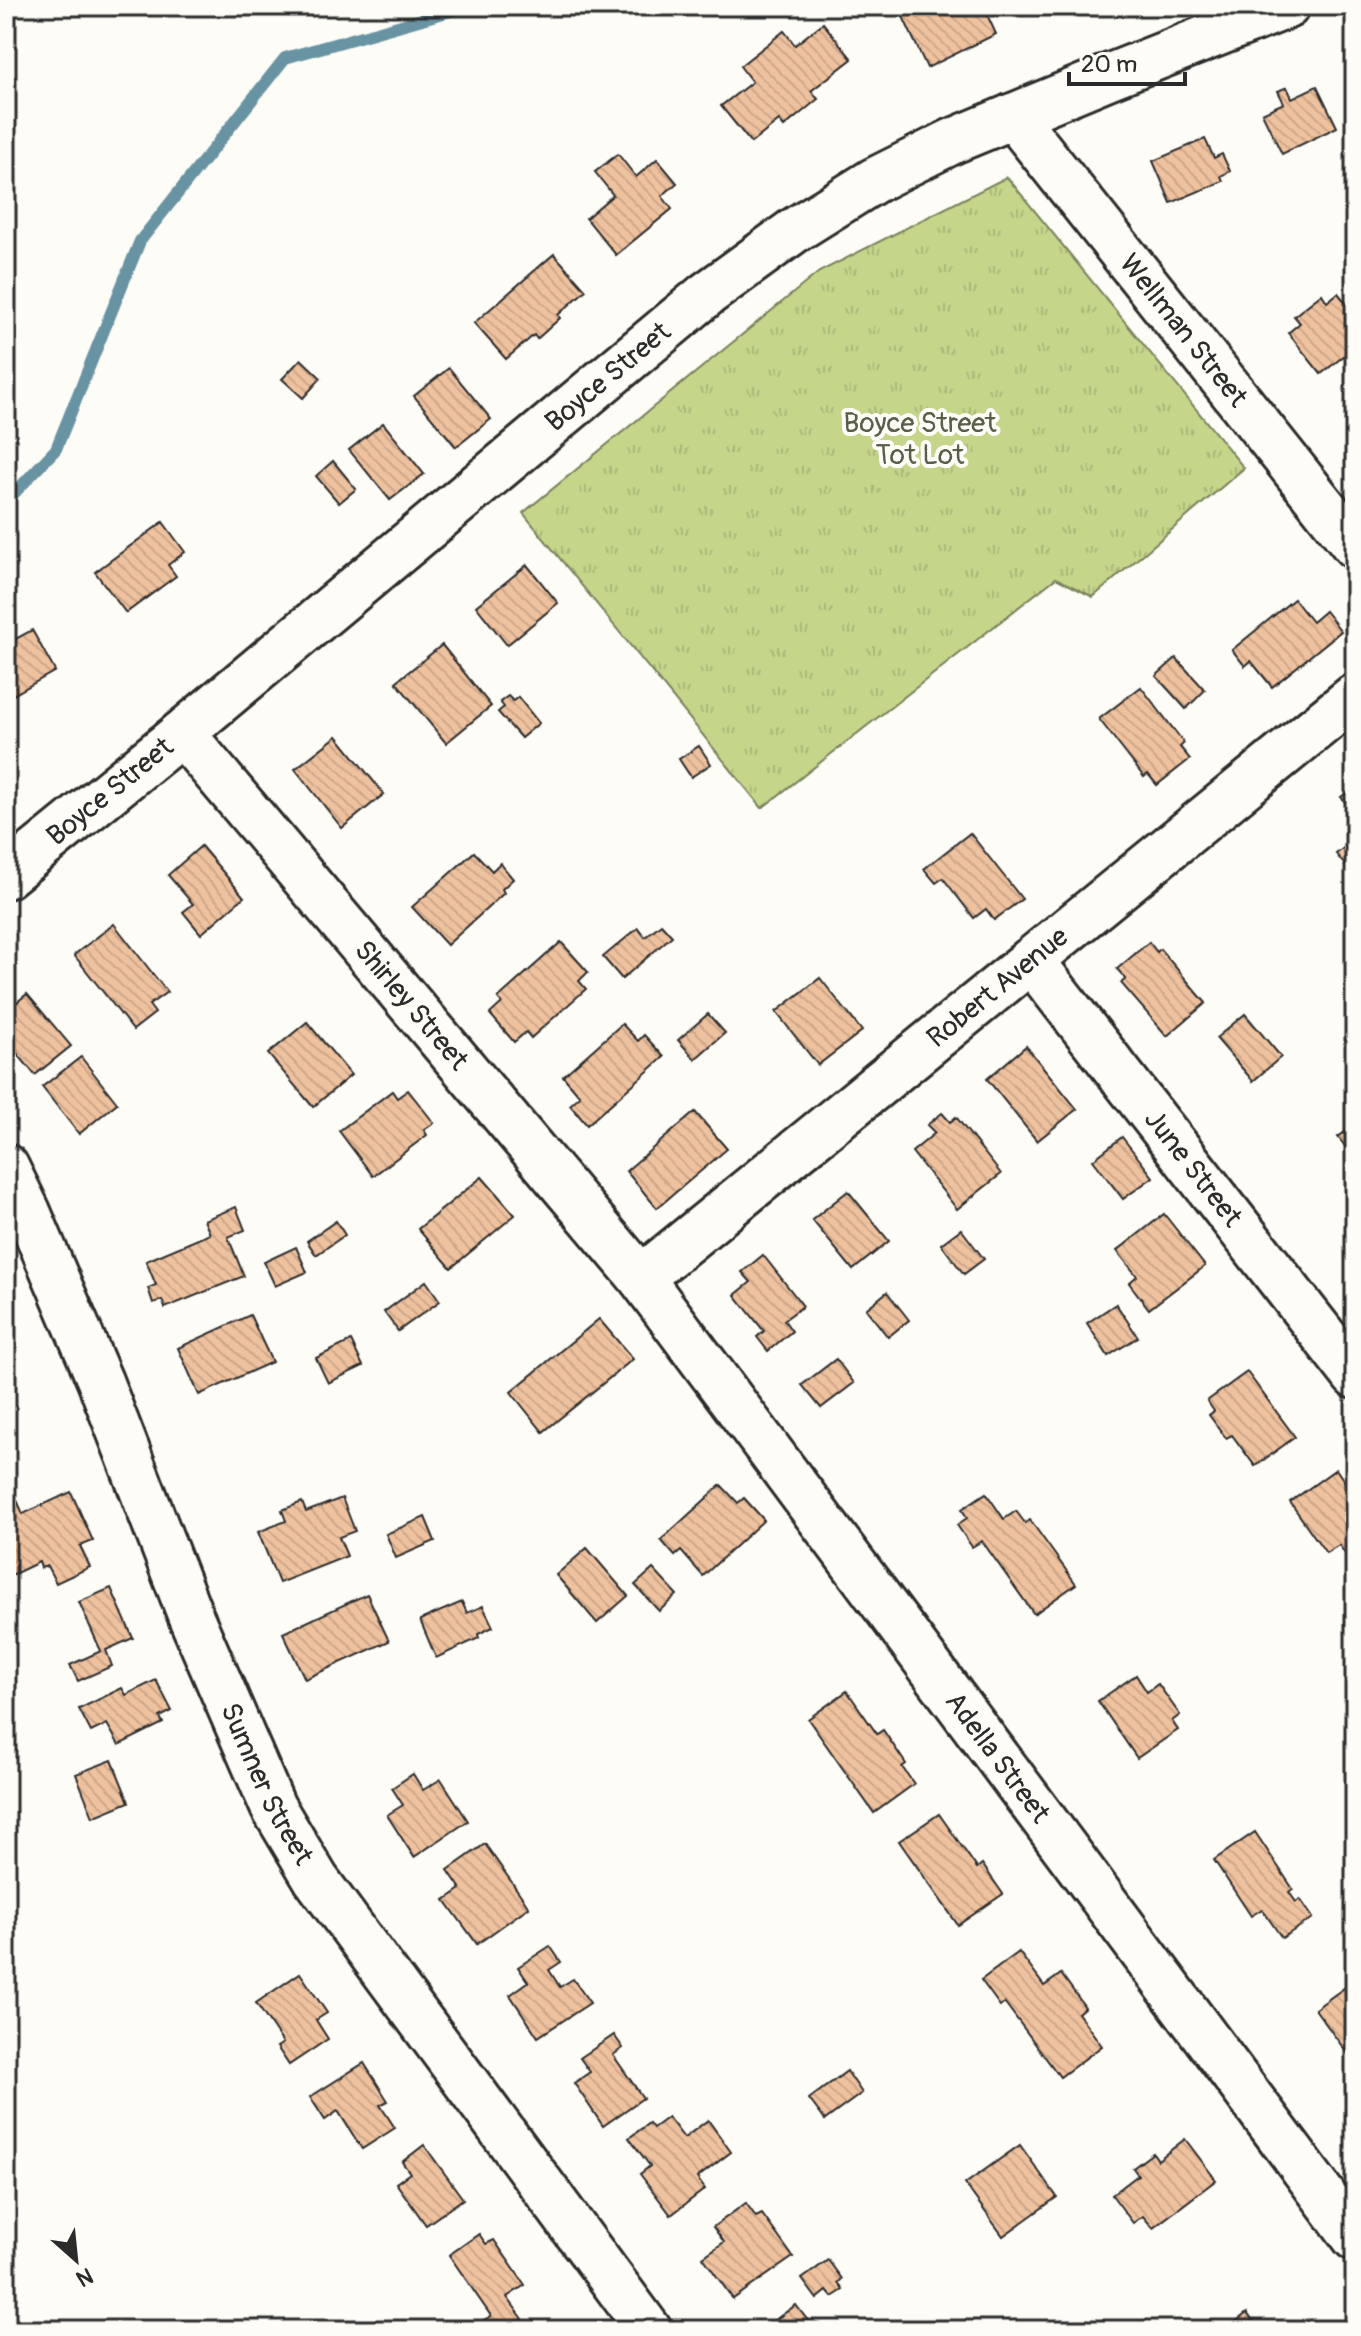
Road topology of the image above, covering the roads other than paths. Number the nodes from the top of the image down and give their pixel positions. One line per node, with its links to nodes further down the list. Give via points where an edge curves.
1 (1287, 6): 2 (street, Boyce Street)
2 (1013, 116): 3 (street, Wellman Street); 5 (street, Boyce Street, via 875,180 707,294)
3 (1355, 546)
4 (1355, 696): 7 (street, Robert Avenue)
5 (182, 733): 6 (street, Boyce Street); 9 (street, Shirley Street)
6 (6, 876)
7 (1031, 960): 9 (street, Robert Avenue); 10 (street, June Street)
8 (6, 1167): 12 (street, Sumner Street, via 100,1381 191,1617 273,1807 316,1879)
9 (641, 1278): 11 (street, Adella Street)
10 (1355, 1376)
11 (1355, 2238)
12 (649, 2330)

